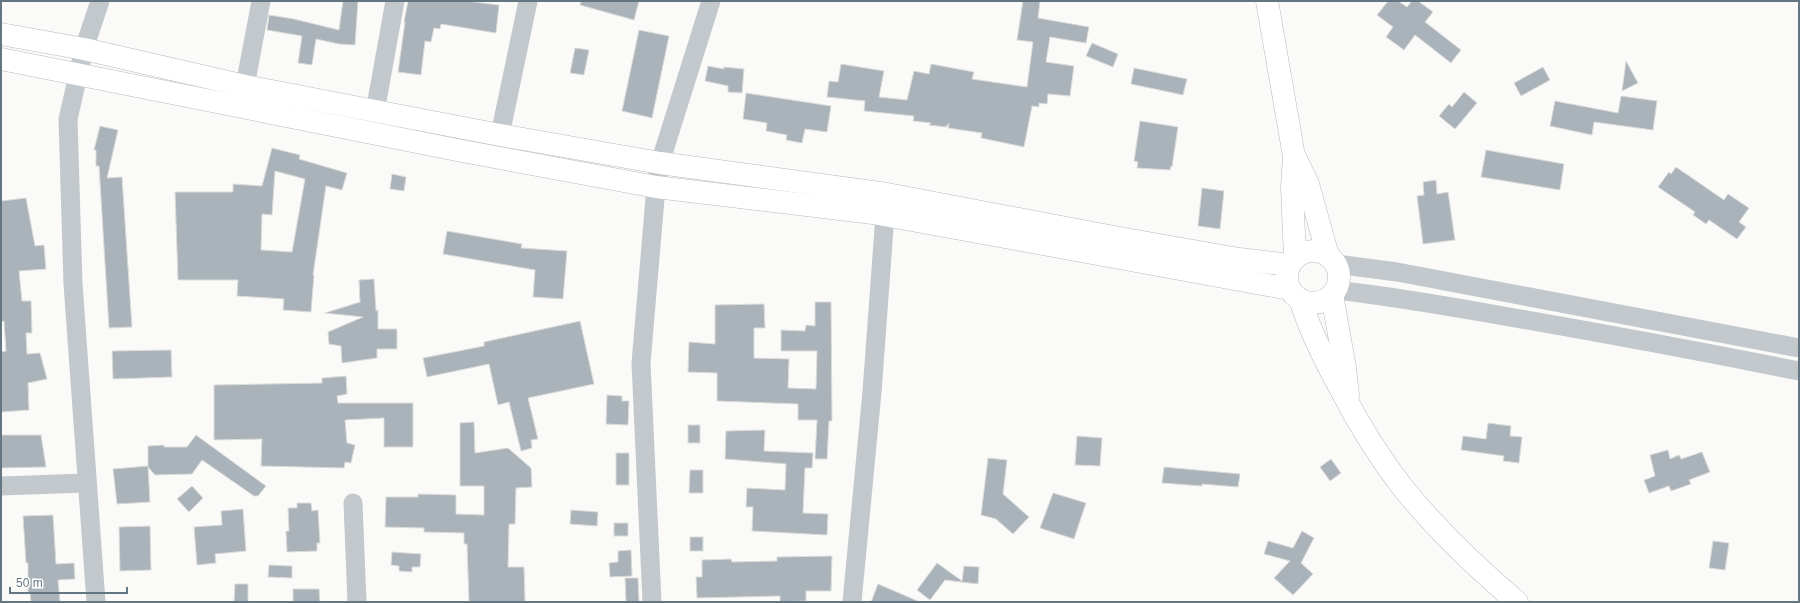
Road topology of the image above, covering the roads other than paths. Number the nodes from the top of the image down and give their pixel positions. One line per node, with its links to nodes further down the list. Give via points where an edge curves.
1 (100, 1): 8 (street)
2 (260, 1): 11 (street)
3 (395, 1): 12 (street)
4 (528, 1): 14 (street)
5 (711, 1): 17 (street)
6 (1267, 1): 16 (main road)
7 (1, 34): 8 (main road)
8 (84, 49): 10 (street); 11 (main road)
9 (1, 59): 10 (main road)
10 (78, 74): 15 (main road); 27 (street, via 68,119 73,284)
11 (245, 86): 12 (main road)
12 (375, 112): 13 (main road)
13 (461, 126): 14 (main road); 15 (main road)
14 (500, 135): 17 (main road)
15 (458, 150): 18 (main road)
16 (1294, 156): 20 (main road, via 1308,184); 21 (main road)
17 (660, 163): 18 (street); 21 (main road, via 887,194 1239,259)
18 (656, 187): 19 (main road); 32 (street, via 641,363)
19 (885, 215): 23 (main road); 33 (street, via 872,392)
20 (1332, 260): 21 (main road, via 1314,251); 22 (main road, via 1339,280); 24 (street)
21 (1292, 262): 23 (main road, via 1287,281)
22 (1334, 293): 23 (main road, via 1317,303 1308,302); 25 (street, via 1376,295 1456,308); 26 (main road)
23 (1295, 294): 26 (main road, via 1315,341)
24 (1799, 348)
25 (1799, 370)
26 (1350, 407): 34 (main road, via 1403,488 1445,535)
27 (86, 483): 28 (street); 30 (street)
28 (1, 486)
29 (353, 503): 31 (street)
30 (96, 602)
31 (357, 602)
32 (652, 602)
33 (852, 602)
34 (1517, 602)

